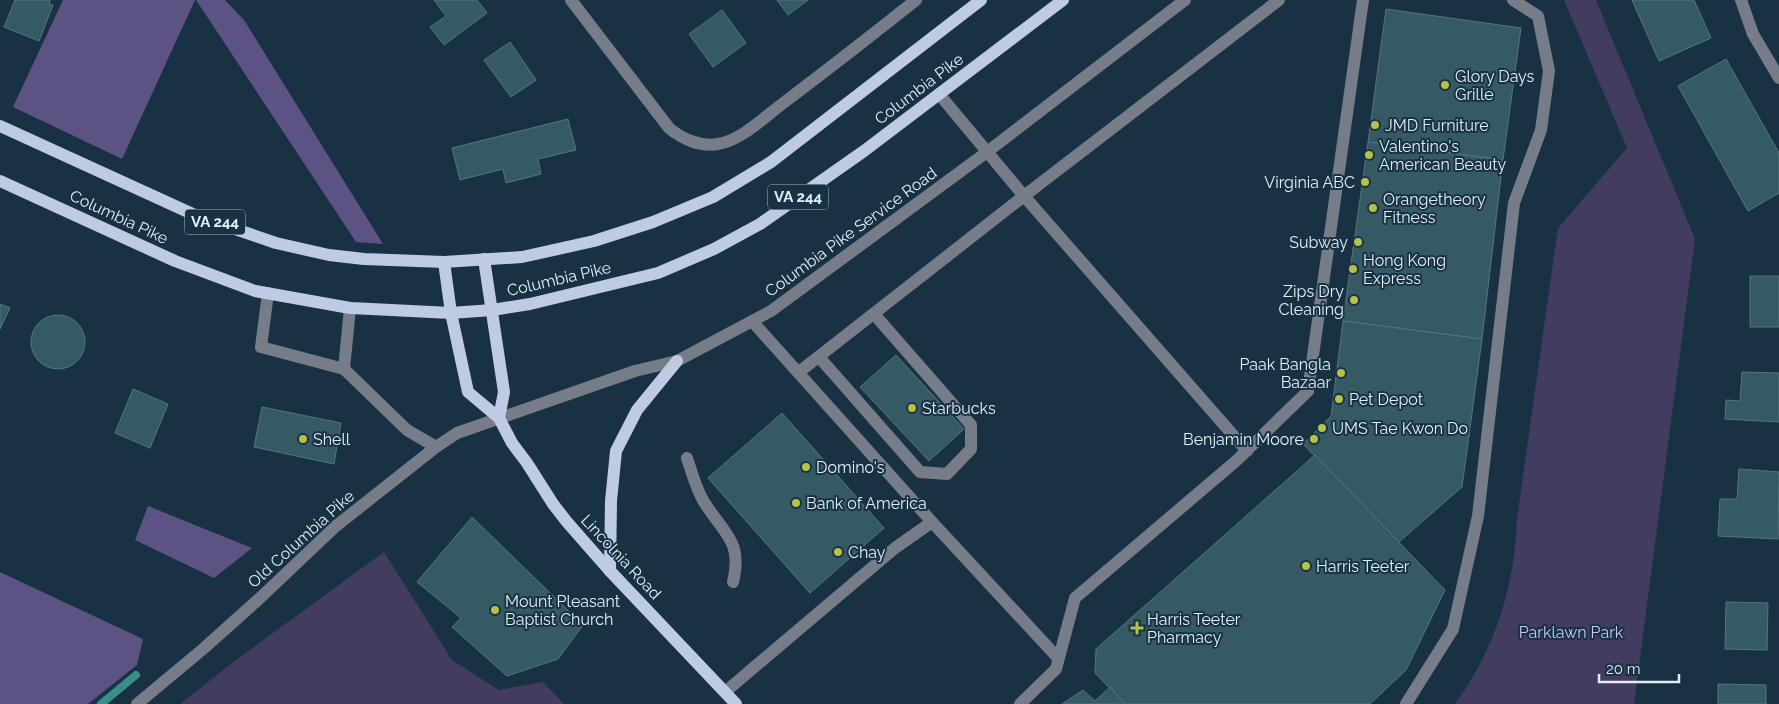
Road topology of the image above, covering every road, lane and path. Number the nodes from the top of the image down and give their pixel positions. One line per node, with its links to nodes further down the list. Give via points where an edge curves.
1 (571, 0): 2 (street, via 669,128 698,144 717,144 736,138)
2 (916, 0)
3 (981, 0): 16 (main road, Columbia Pike / VA 244, via 771,162 713,197 653,222 594,241 522,257)
4 (1063, 0): 11 (main road, Columbia Pike / VA 244)
5 (1184, 0): 13 (street, Columbia Pike Service Road)
6 (1279, 0): 15 (street)
7 (1363, 0): 30 (street, via 1308,390)
8 (1513, 0): 40 (street, via 1538,16 1542,34 1549,71 1541,130 1514,203 1478,516 1454,629)
9 (1741, 0): 10 (street, via 1753,34)
10 (1779, 78)
11 (939, 94): 13 (street); 20 (main road, Columbia Pike / VA 244, via 768,218 714,249 658,273)
12 (0, 126): 17 (main road, Columbia Pike / VA 244, via 197,216 276,243 364,259)
13 (987, 152): 15 (street); 23 (street, Columbia Pike Service Road, via 838,263)
14 (0, 181): 18 (main road, Columbia Pike / VA 244, via 175,261)
15 (1024, 196): 22 (street); 30 (street)
16 (484, 259): 17 (main road, Columbia Pike / VA 244); 20 (main road)
17 (444, 262): 21 (main road, Lincolnia Road)
18 (268, 294): 19 (main road, Columbia Pike / VA 244); 26 (street, via 260,347)
19 (350, 308): 21 (main road, Columbia Pike / VA 244); 26 (street)
20 (492, 310): 21 (main road, Columbia Pike / VA 244); 28 (main road, via 504,392)
21 (451, 313): 28 (main road, Lincolnia Road, via 468,392)
22 (874, 314): 24 (street); 24 (street, via 971,424 971,449 947,474 920,472)
23 (752, 321): 25 (street, Columbia Pike Service Road); 27 (street)
24 (819, 357): 27 (street)
25 (677, 361): 28 (street, Columbia Pike Service Road, via 635,371); 33 (main road, via 636,410 616,451)
26 (344, 369): 29 (street, via 407,430)
27 (799, 372): 32 (street)
28 (498, 418): 29 (street, Old Columbia Pike, via 457,433); 33 (main road, Lincolnia Road, via 553,504)
29 (436, 446): 37 (street, Old Columbia Pike, via 336,526 253,605)
30 (1247, 451): 35 (street, via 1075,598)
31 (687, 458): 34 (street, via 703,501 733,544 737,556)
32 (932, 522): 35 (street); 36 (street, via 895,548)
33 (610, 571): 36 (main road, Lincolnia Road)
34 (734, 582)
35 (1058, 658): 39 (street, via 1056,669)
36 (725, 692): 38 (main road, Lincolnia Road)
37 (137, 704)
38 (736, 704)
39 (1020, 704)
40 (1406, 704)

